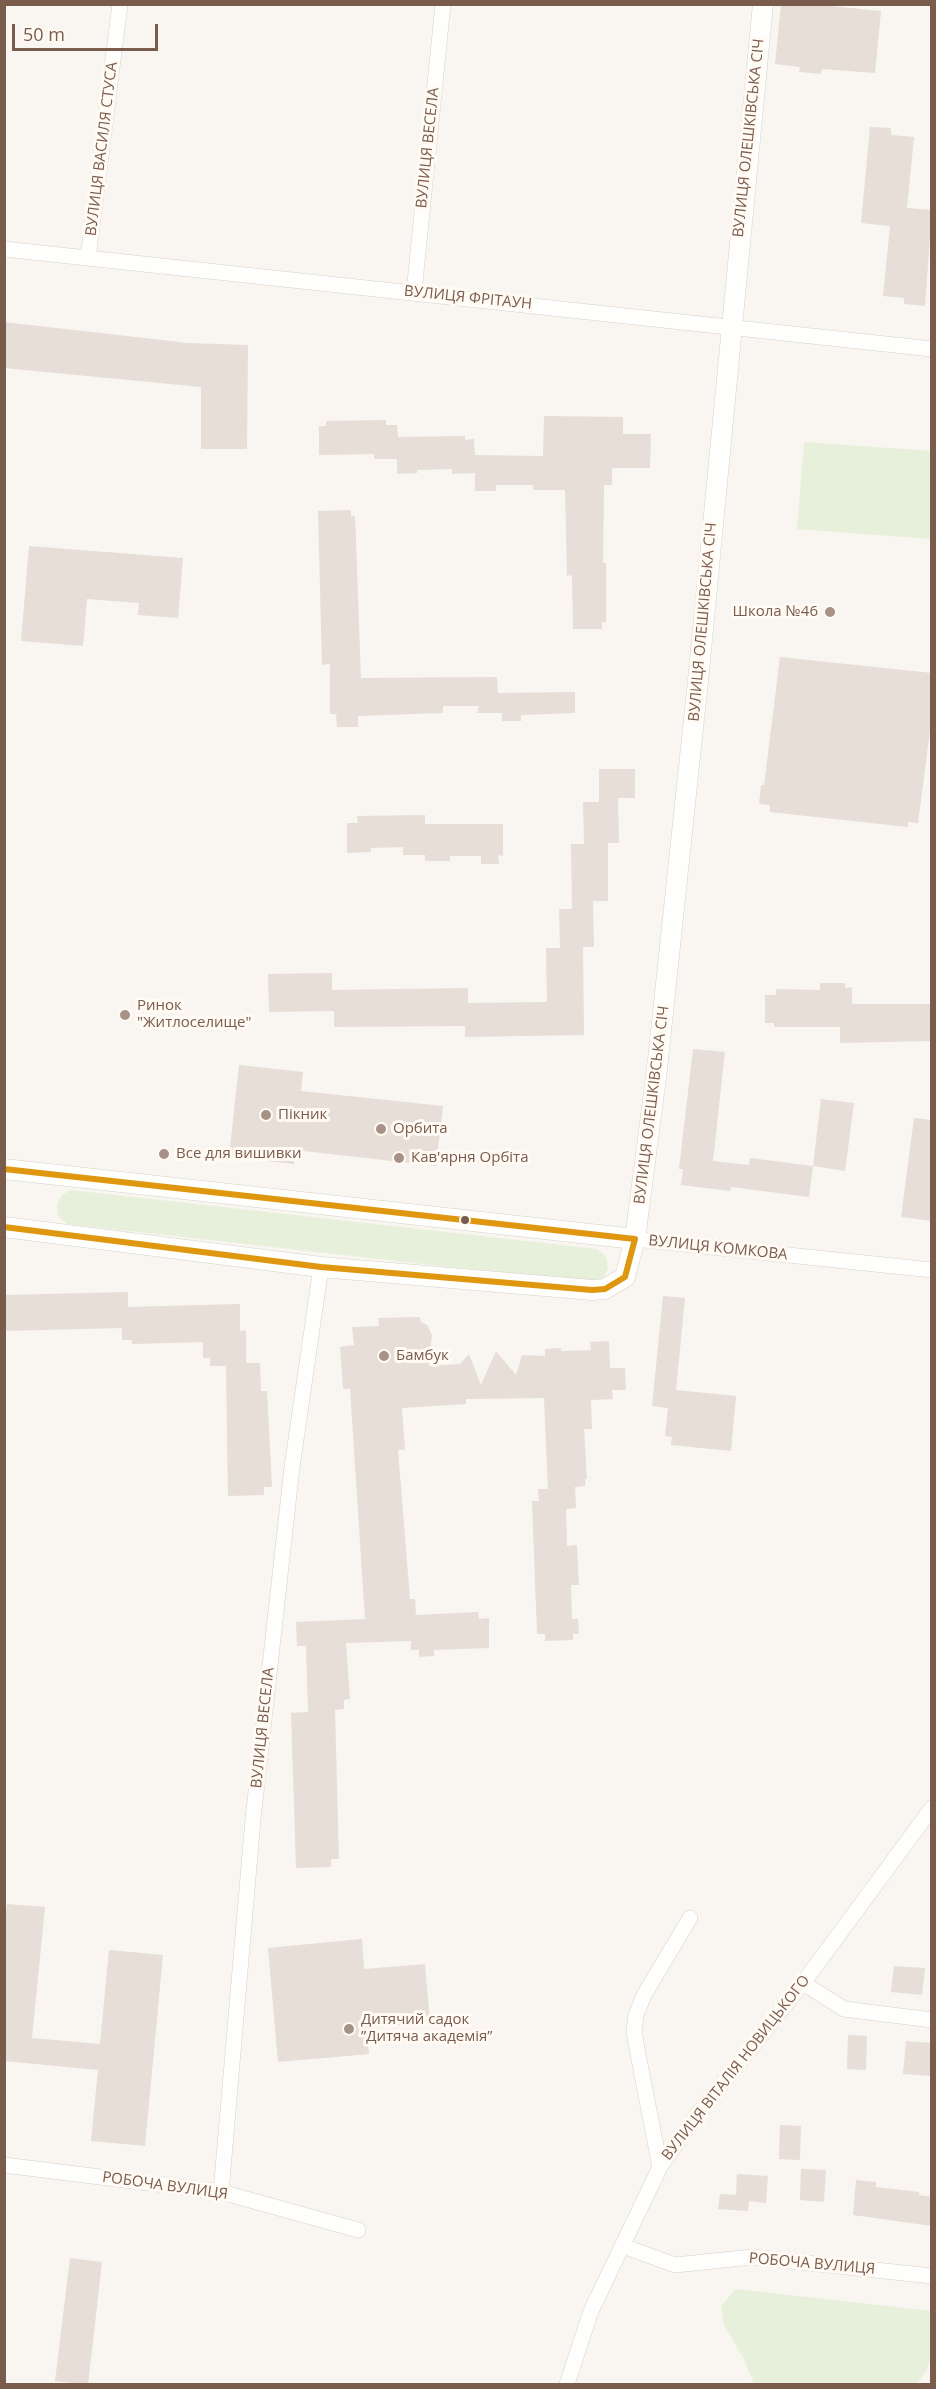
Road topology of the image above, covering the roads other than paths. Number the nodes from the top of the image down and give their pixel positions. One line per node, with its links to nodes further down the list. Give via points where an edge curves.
1 (120, 4): 5 (street, ВУЛИЦЯ ВАСИЛЯ СТУСА)
2 (443, 4): 6 (street, ВУЛИЦЯ ВЕСЕЛА)
3 (763, 4): 7 (street, ВУЛИЦЯ ОЛЕШКІВСЬКА СІЧ)
4 (4, 249): 5 (street, ВУЛИЦЯ ФРІТАУН)
5 (88, 258): 6 (street, ВУЛИЦЯ ФРІТАУН)
6 (414, 292): 7 (street, ВУЛИЦЯ ФРІТАУН)
7 (730, 327): 8 (street, ВУЛИЦЯ ФРІТАУН); 11 (street, ВУЛИЦЯ ОЛЕШКІВСЬКА СІЧ, via 698,681)
8 (932, 349)
9 (4, 1169): 11 (street, ВУЛИЦЯ КОМКОВА)
10 (4, 1227): 12 (street)
11 (635, 1239): 12 (street, ВУЛИЦЯ ОЛЕШКІВСЬКА СІЧ, via 626,1277 605,1289); 13 (street, ВУЛИЦЯ КОМКОВА)
12 (321, 1267): 20 (street, ВУЛИЦЯ ВЕСЕЛА, via 291,1478 258,1773)
13 (932, 1270)
14 (932, 1808): 16 (street, ВУЛИЦЯ ВІТАЛІЯ НОВИЦЬКОГО)
15 (690, 1918): 19 (street, via 644,1995 635,2024)
16 (803, 1983): 17 (street, via 844,2009); 19 (street, ВУЛИЦЯ ВІТАЛІЯ НОВИЦЬКОГО)
17 (932, 2020)
18 (4, 2165): 20 (street, РОБОЧА ВУЛИЦЯ)
19 (660, 2167): 22 (street, ВУЛИЦЯ ВІТАЛІЯ НОВИЦЬКОГО)
20 (221, 2192): 21 (street, РОБОЧА ВУЛИЦЯ)
21 (358, 2230)
22 (623, 2246): 23 (street, РОБОЧА ВУЛИЦЯ, via 675,2265 752,2257); 24 (street, ВУЛИЦЯ ВІТАЛІЯ НОВИЦЬКОГО, via 591,2311)
23 (932, 2276)
24 (567, 2385)

